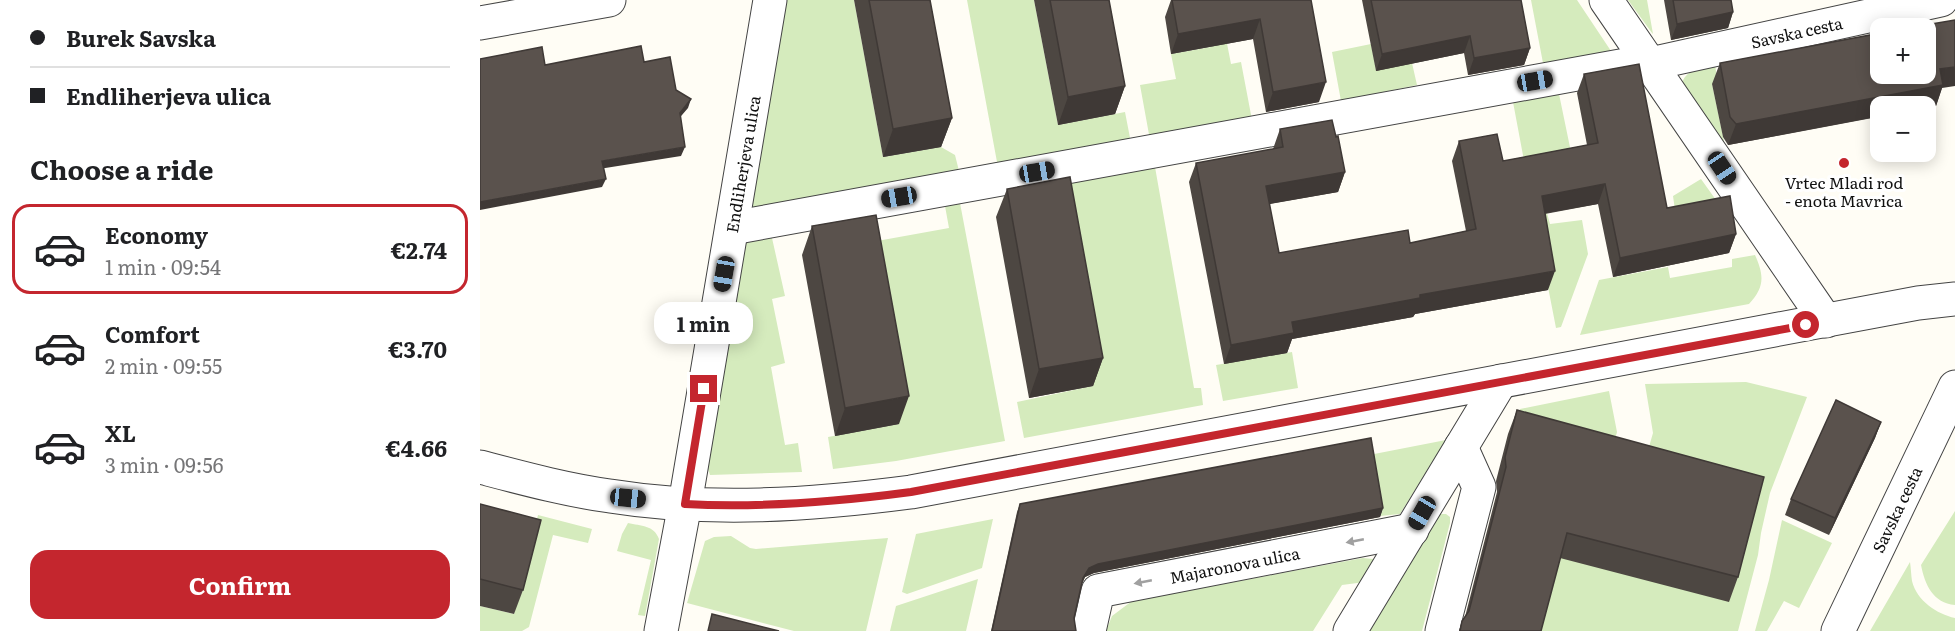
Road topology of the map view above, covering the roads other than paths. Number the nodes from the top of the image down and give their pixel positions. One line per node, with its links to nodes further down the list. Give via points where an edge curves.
1 (609, 0): 5 (street)
2 (770, 0): 7 (street, Endliherjeva ulica)
3 (1606, 0): 6 (street)
4 (1941, 0): 6 (street, Savska cesta)
5 (480, 23)
6 (1649, 62): 7 (street, Savska cesta); 9 (street)
7 (732, 228): 14 (street, Endliherjeva ulica)
8 (1955, 299): 9 (street)
9 (1826, 321): 10 (street)
10 (1501, 381): 12 (street); 14 (street, via 911,492 766,506)
11 (1955, 387): 20 (street, Savska cesta)
12 (1461, 447): 15 (street); 19 (street, via 1479,487)
13 (480, 467): 14 (street, via 609,496)
14 (685, 504): 16 (street, Endliherjeva ulica)
15 (1412, 530): 17 (street, Majaronova ulica, one-way to 17, via 1098,591); 18 (street)
16 (661, 631)
17 (1089, 631)
18 (1350, 631)
19 (1442, 631)
20 (1838, 631)

